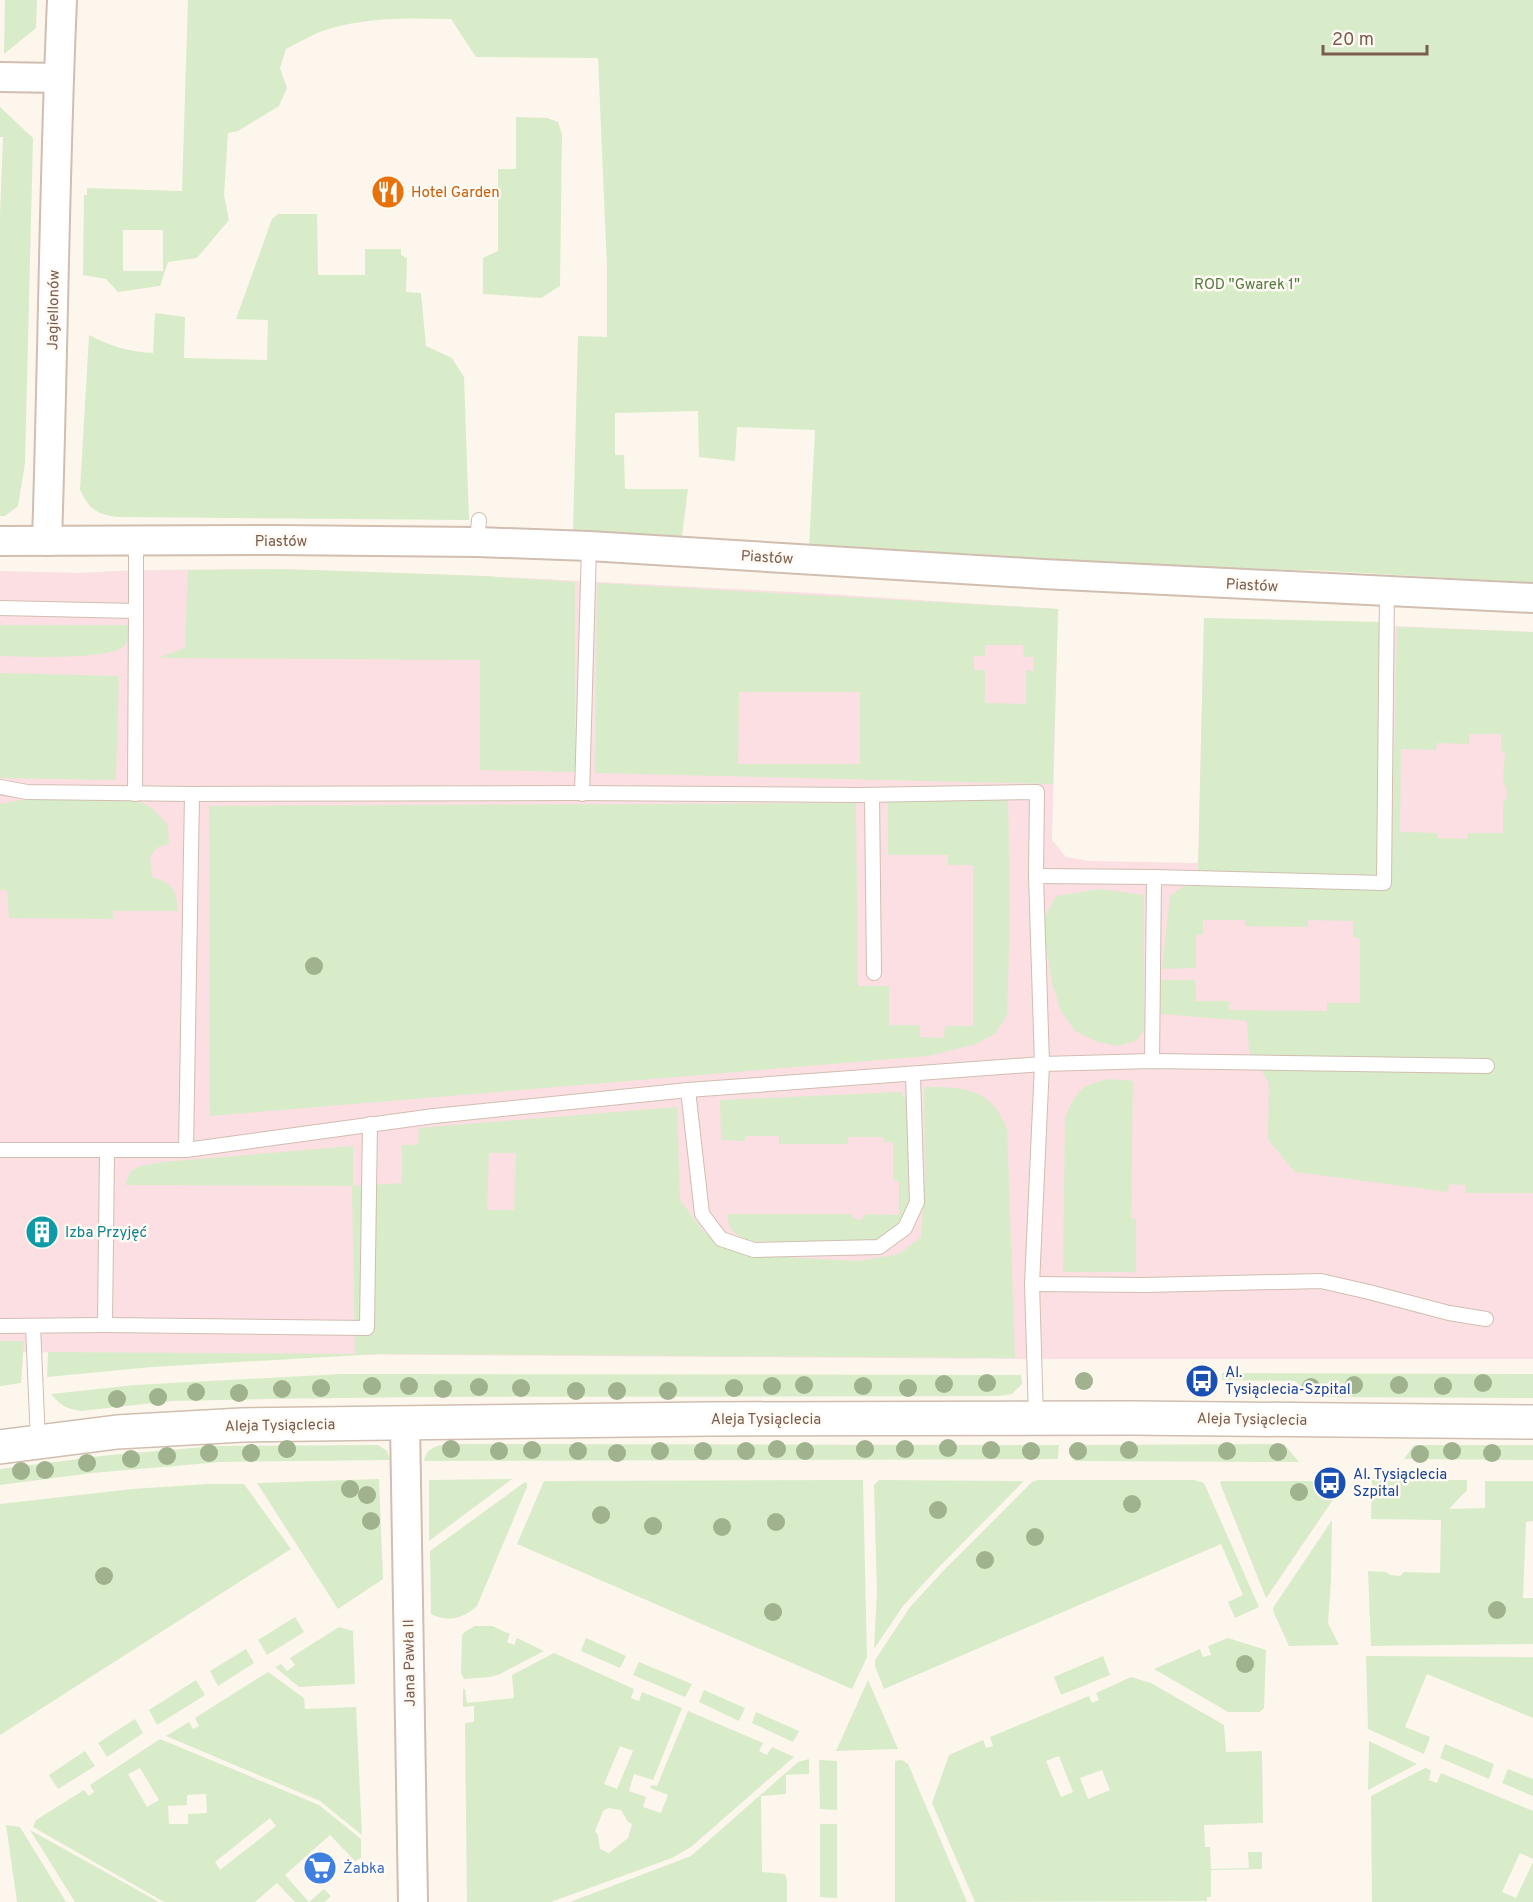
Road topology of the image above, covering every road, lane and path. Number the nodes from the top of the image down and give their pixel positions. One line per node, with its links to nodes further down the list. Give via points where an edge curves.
1 (62, 0): 3 (street, Jagiellonów)
2 (0, 77): 3 (street)
3 (59, 78): 5 (street, Jagiellonów)
4 (0, 541): 5 (street, Piastów)
5 (47, 541): 6 (street, Piastów)
6 (136, 541): 7 (street, Piastów, via 478,531); 11 (lane)
7 (589, 546): 8 (street, Piastów); 15 (lane)
8 (1387, 591): 9 (street, Piastów); 18 (lane, via 1384,883)
9 (1533, 598)
10 (0, 608): 11 (lane)
11 (136, 611): 13 (lane)
12 (0, 787): 13 (lane, via 27,792)
13 (135, 794): 14 (lane)
14 (192, 794): 15 (lane); 27 (lane)
15 (582, 794): 16 (lane)
16 (872, 795): 17 (lane, via 1036,792); 19 (lane)
17 (1036, 876): 18 (lane); 21 (lane)
18 (1154, 877): 20 (lane)
19 (874, 973)
20 (1152, 1061): 21 (lane); 22 (lane)
21 (1042, 1064): 23 (lane); 29 (lane)
22 (1487, 1066)
23 (913, 1075): 24 (lane); 24 (lane, via 917,1202 905,1228 879,1247 754,1250 721,1239 702,1214)
24 (688, 1090): 25 (lane)
25 (370, 1124): 27 (lane); 31 (lane, via 367,1328)
26 (0, 1150): 28 (lane)
27 (186, 1150): 28 (lane)
28 (106, 1151): 31 (lane)
29 (1032, 1284): 30 (lane, via 1321,1281); 34 (lane)
30 (1486, 1319)
31 (105, 1325): 33 (lane)
32 (0, 1326): 33 (lane)
33 (33, 1326): 37 (lane)
34 (1036, 1418): 35 (street, Aleja Tysiąclecia); 36 (street, Aleja Tysiąclecia)
35 (1533, 1422)
36 (405, 1423): 37 (street, Aleja Tysiąclecia, via 242,1425); 39 (street, Jana Pawła II)
37 (38, 1441): 38 (street, Aleja Tysiąclecia)
38 (0, 1447)
39 (413, 1902)

